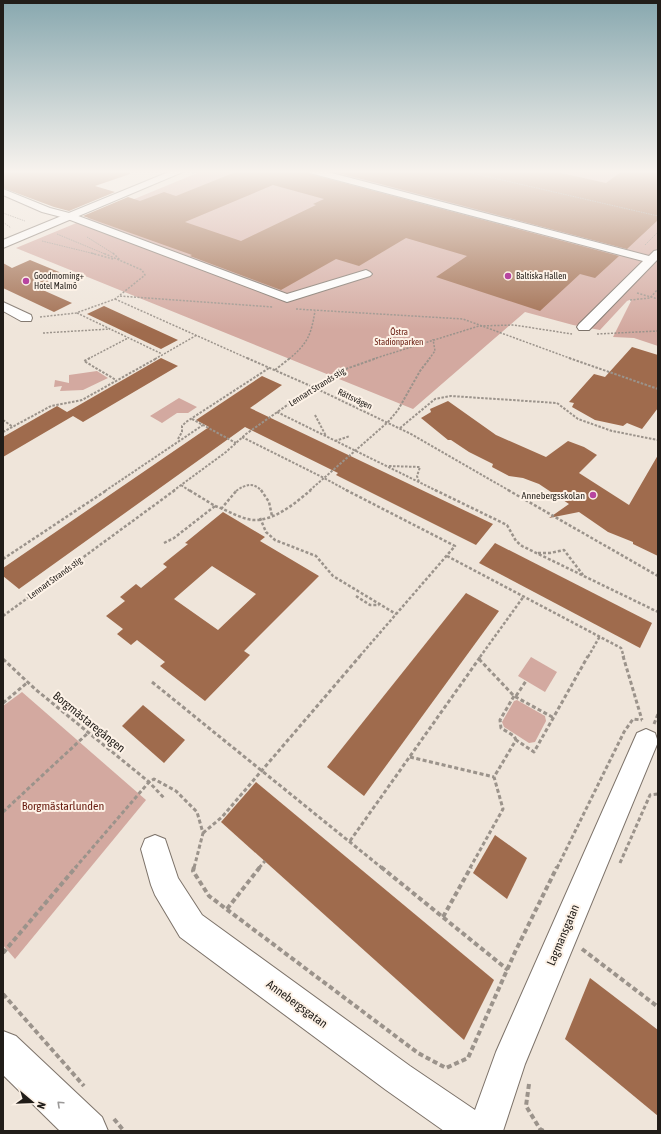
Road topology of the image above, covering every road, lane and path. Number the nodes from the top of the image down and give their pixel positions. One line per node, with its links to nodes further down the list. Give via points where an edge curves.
1 (50, 224): 7 (main road)
2 (90, 224): 10 (street, via 287,298)
3 (523, 224): 8 (street)
4 (55, 233): 9 (path)
5 (82, 235): 9 (path, via 113,253)
6 (40, 241): 9 (path)
7 (3, 244)
8 (655, 257): 11 (street)
9 (121, 261): 14 (path, via 142,270 145,275)
10 (366, 274)
11 (623, 288): 13 (path); 24 (street)
12 (658, 289): 13 (path)
13 (651, 297): 15 (path); 16 (path)
14 (115, 299): 19 (path); 28 (path, Rättsvägen)
15 (658, 299)
16 (627, 301)
17 (3, 306): 20 (street)
18 (315, 311): 33 (path, via 312,330 307,340)
19 (76, 313): 20 (path); 22 (path)
20 (26, 318)
21 (479, 326): 24 (path, Lennart Strands stig, via 514,325); 30 (path, Lennart Strands stig); 36 (path)
22 (111, 329): 26 (path); 29 (path)
23 (600, 330): 27 (path)
24 (582, 331): 27 (path, Lennart Strands stig)
25 (658, 331): 27 (path, Lennart Strands stig)
26 (43, 333)
27 (600, 334)
28 (197, 335): 31 (path); 32 (path, Rättsvägen)
29 (128, 338): 31 (path); 34 (path, via 84,361)
30 (433, 339): 35 (path, Lennart Strands stig, via 343,370); 41 (path, via 435,345 432,356)
31 (163, 354): 34 (path)
32 (270, 367): 33 (path, Rättsvägen); 39 (path)
33 (275, 370): 35 (path, Rättsvägen)
34 (116, 380): 43 (path, via 82,400 51,406)
35 (313, 387): 37 (path, Lennart Strands stig); 41 (path, Rättsvägen)
36 (658, 389)
37 (276, 412): 47 (path, Lennart Strands stig); 48 (path)
38 (315, 415): 48 (path)
39 (192, 419): 42 (path); 51 (path, via 182,426 182,432)
40 (3, 420): 43 (path)
41 (388, 422): 44 (path, Rättsvägen); 53 (path)
42 (203, 425): 51 (path); 52 (path)
43 (13, 427): 45 (path)
44 (400, 428): 49 (path, via 435,399 451,396 557,403 578,419 612,432); 66 (path, Rättsvägen)
45 (3, 432)
46 (350, 436): 50 (path)
47 (242, 437): 52 (path, Lennart Strands stig); 55 (path)
48 (327, 437): 50 (path)
49 (658, 440)
50 (335, 441): 53 (path)
51 (176, 442): 65 (path)
52 (236, 443): 57 (path, Lennart Strands stig)
53 (355, 451): 54 (path); 55 (path)
54 (386, 466): 56 (path); 56 (path, via 420,468 417,476)
55 (324, 478): 60 (path, via 296,503); 64 (path, via 455,546)
56 (419, 482): 63 (path, via 507,525 516,541)
57 (181, 486): 58 (path); 73 (path, Lennart Strands stig)
58 (215, 506): 59 (path); 62 (path)
59 (221, 508): 60 (path, via 237,489 254,484 267,498); 61 (path, via 252,520)
60 (272, 516): 61 (path)
61 (260, 518): 70 (path, via 266,532 275,540 316,556 333,576)
62 (164, 543)
63 (537, 553): 67 (path); 67 (path, via 564,550)
64 (447, 556): 69 (path); 72 (path)
65 (3, 559)
66 (658, 576)
67 (585, 577): 71 (path)
68 (356, 596): 70 (path, via 370,605)
69 (524, 596): 74 (path); 76 (path)
70 (380, 605): 72 (path)
71 (658, 612)
72 (396, 614): 87 (path)
73 (3, 616)
74 (600, 636): 82 (path); 83 (path, via 621,648)
75 (3, 659): 78 (path, Borgmästaregången)
76 (479, 660): 80 (path); 86 (path)
77 (526, 681): 80 (path)
78 (28, 682): 81 (path); 84 (path, Borgmästaregången)
79 (152, 682): 87 (path)
80 (515, 696): 82 (path); 85 (path, via 500,720 501,728)
81 (3, 703)
82 (554, 718): 85 (path, via 534,752)
83 (649, 728): 104 (path, via 633,719 624,732); 113 (street, Lagmansgatan, via 508,1064)
84 (88, 733): 89 (path, Borgmästaregången); 92 (path)
85 (516, 740): 88 (path)
86 (410, 757): 88 (path); 94 (path)
87 (262, 770): 93 (path, via 222,817); 94 (path)
88 (494, 777): 99 (path, via 503,809)
89 (149, 782): 91 (path, Borgmästaregången); 93 (path, via 154,779 176,791 198,812); 102 (path)
90 (658, 794): 97 (path, via 650,795)
91 (164, 798)
92 (3, 812)
93 (203, 833): 98 (path, via 193,871 209,896)
94 (350, 841): 99 (path)
95 (155, 849): 112 (street, Annebergsgatan, via 165,886 191,926 398,1078)
96 (264, 861): 98 (path)
97 (618, 867)
98 (227, 909): 104 (path, via 418,1054 446,1068 468,1058)
99 (443, 917): 104 (path)
100 (584, 943): 101 (path)
101 (582, 949): 103 (path); 106 (path)
102 (3, 953)
103 (579, 956)
104 (508, 970)
105 (3, 994): 109 (path)
106 (658, 1007)
107 (3, 1049): 110 (main road, one-way to 107)
108 (530, 1078): 114 (path, via 526,1106 540,1129)
109 (87, 1089)
110 (98, 1122): 111 (path)
111 (124, 1131)
112 (475, 1131)
113 (484, 1131)
114 (544, 1131)

